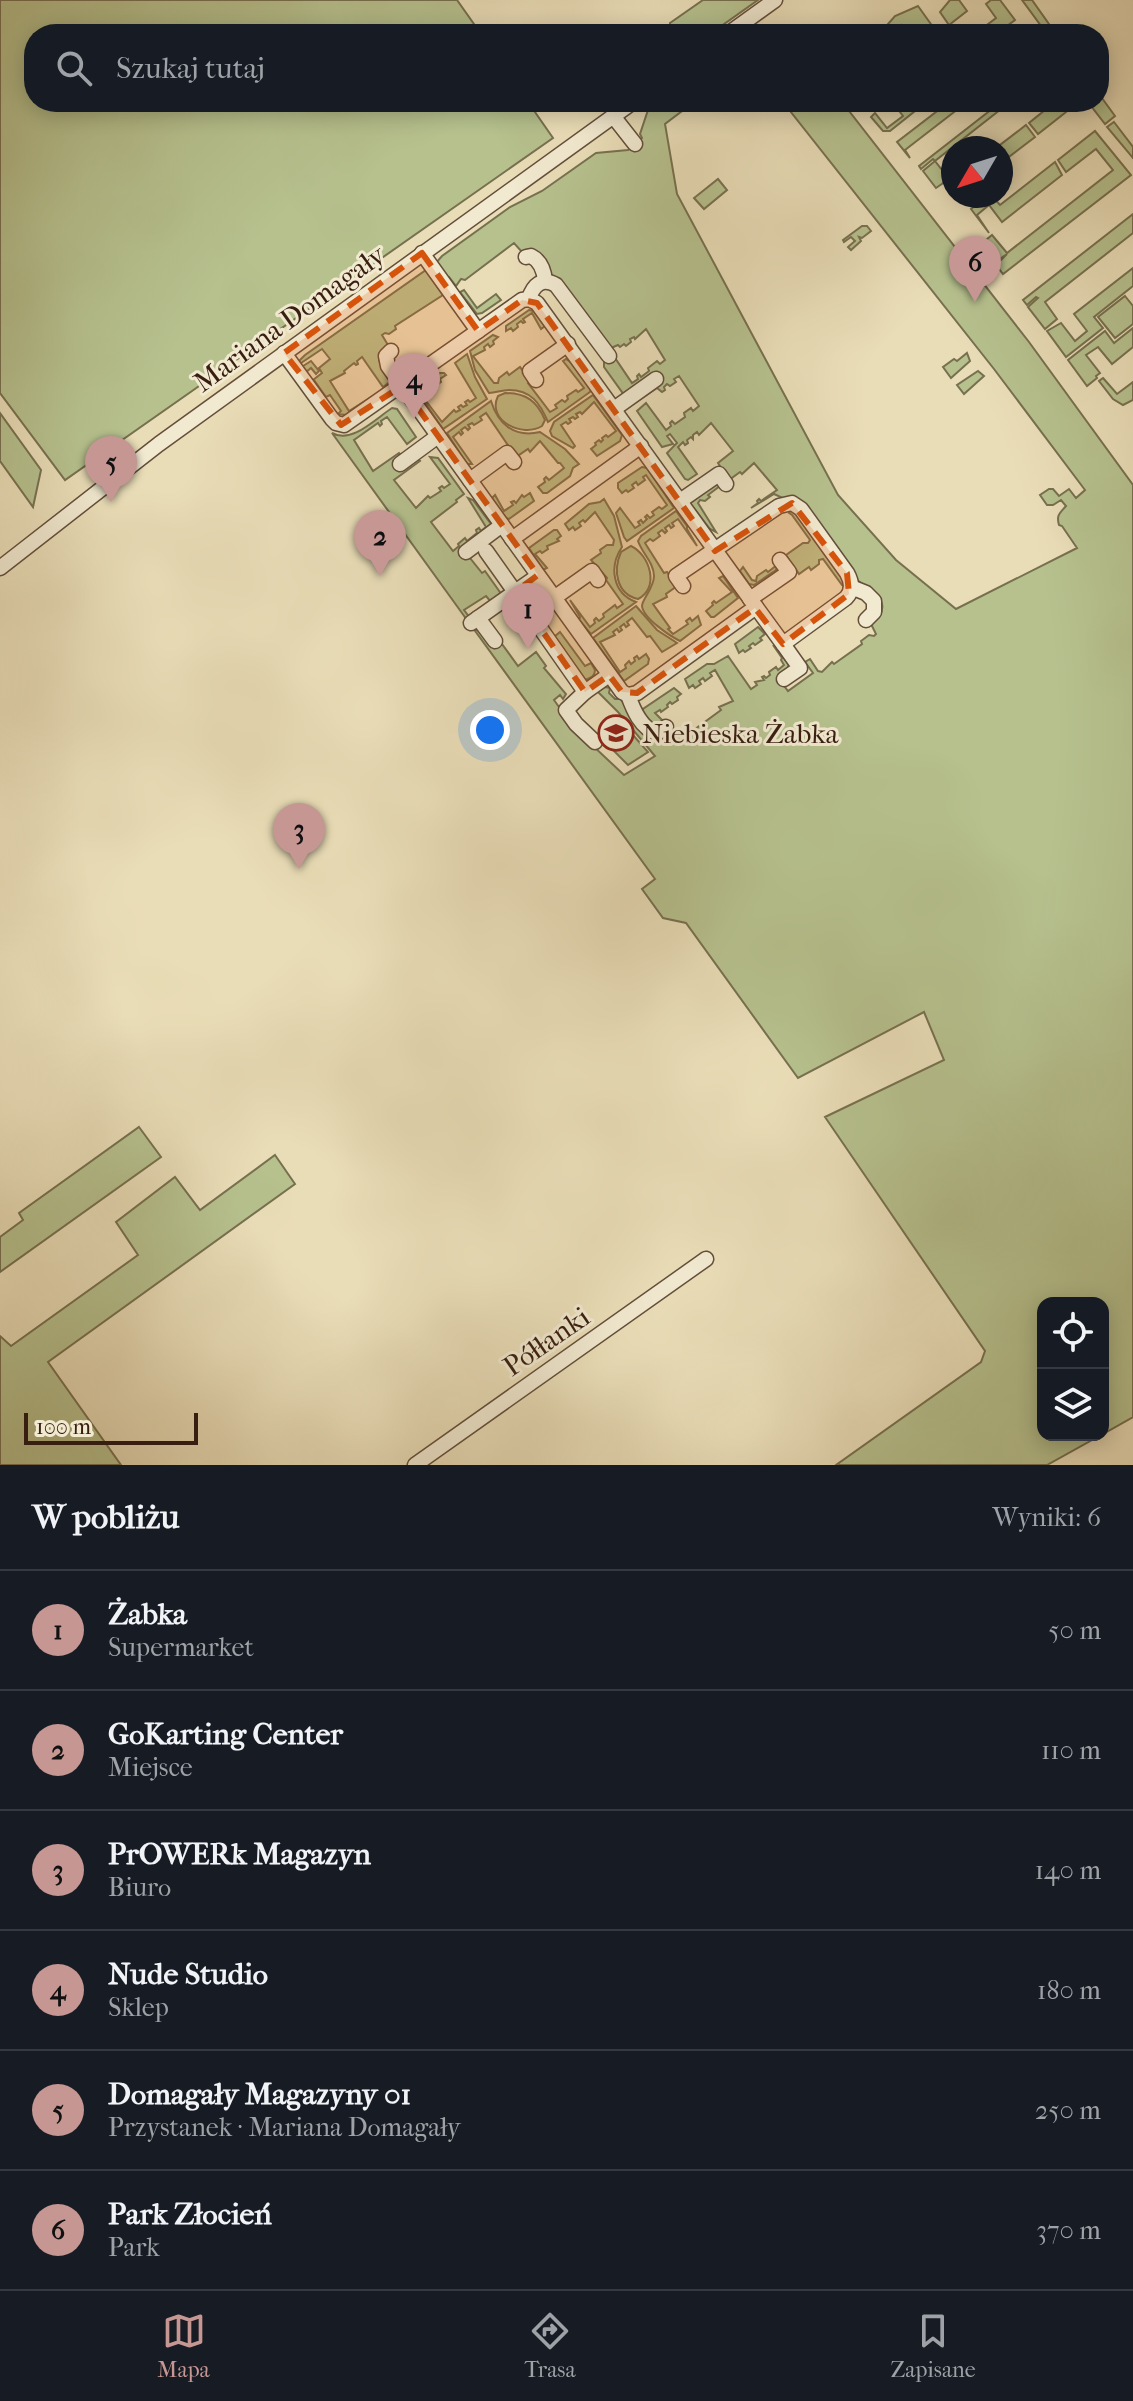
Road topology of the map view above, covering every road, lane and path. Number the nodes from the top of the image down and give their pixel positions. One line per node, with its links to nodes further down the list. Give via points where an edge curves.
1 (775, 0): 2 (street)
2 (742, 24)
3 (619, 112): 4 (street, Mariana Domagały)
4 (613, 116): 5 (street); 6 (street, Mariana Domagały)
5 (635, 144)
6 (422, 253): 10 (street); 13 (street, Mariana Domagały)
7 (526, 257): 8 (street, via 537,259)
8 (545, 281): 9 (street, via 536,285); 14 (street, via 556,285)
9 (529, 299): 10 (street); 11 (street)
10 (478, 331): 17 (street)
11 (568, 344): 15 (street); 18 (street)
12 (391, 351): 17 (street, via 386,363)
13 (284, 353): 17 (street, via 330,418 341,425); 31 (street, Mariana Domagały)
14 (609, 356)
15 (530, 371)
16 (656, 379): 18 (street)
17 (402, 386): 19 (street)
18 (614, 409): 20 (street)
19 (438, 436): 22 (street); 23 (street)
20 (641, 446): 25 (street); 27 (street)
21 (507, 453): 23 (street)
22 (400, 464)
23 (470, 480): 26 (street)
24 (726, 484): 25 (street, via 719,474)
25 (680, 501): 28 (street)
26 (502, 525): 27 (street); 30 (street)
27 (512, 539): 34 (street)
28 (715, 550): 35 (street); 36 (street, via 779,506 792,503 847,573); 39 (street)
29 (486, 551): 37 (street)
30 (466, 552)
31 (0, 568)
32 (591, 571): 38 (street)
33 (788, 571): 39 (street)
34 (538, 576): 37 (street); 38 (street)
35 (676, 576)
36 (851, 587): 40 (street, via 874,601 874,612); 42 (street, via 846,598)
37 (515, 592): 41 (street, via 474,620); 45 (street)
38 (554, 598): 43 (street)
39 (753, 603): 42 (street); 46 (street)
40 (866, 620)
41 (495, 641)
42 (783, 644): 44 (street, via 800,668)
43 (609, 675): 45 (street); 46 (street)
44 (784, 679)
45 (585, 692): 48 (street, via 564,707)
46 (628, 695): 47 (street, via 650,731)
47 (666, 727)
48 (595, 742)
49 (706, 1259): 50 (street, Półłanki)
50 (415, 1465)

